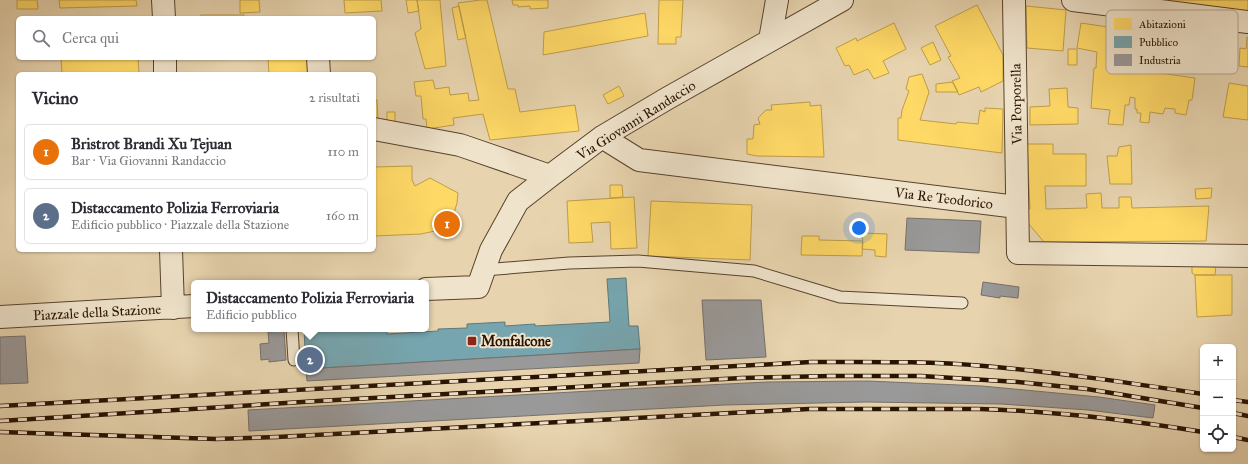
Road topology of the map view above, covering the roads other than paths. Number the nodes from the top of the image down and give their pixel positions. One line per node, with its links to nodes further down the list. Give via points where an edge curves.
1 (163, 0): 7 (street)
2 (777, 0): 10 (street)
3 (842, 0): 10 (street, Via Giovanni Randaccio)
4 (1014, 0): 18 (street, Via Porporella)
5 (1073, 0): 6 (street)
6 (1153, 10)
7 (164, 16)
8 (1238, 21): 9 (street)
9 (1248, 22)
10 (770, 40): 16 (street, Via Giovanni Randaccio)
11 (165, 60): 13 (street)
12 (318, 60): 14 (street)
13 (165, 72)
14 (319, 72)
15 (376, 129): 17 (street, via 460,145)
16 (602, 137): 17 (street, Via Giovanni Randaccio); 18 (street, Via Re Teodorico, via 639,160)
17 (550, 176): 21 (street, Via Giovanni Randaccio, via 518,201 491,250)
18 (1017, 207): 20 (street, via 1018,253)
19 (171, 252): 24 (street)
20 (1248, 256)
21 (481, 278): 22 (street); 23 (lane, via 569,263 638,261 754,271 840,297)
22 (429, 288)
23 (962, 303)
24 (183, 307): 25 (street, Piazzale della Stazione)
25 (0, 317)
26 (292, 332): 27 (lane)
27 (294, 360)

